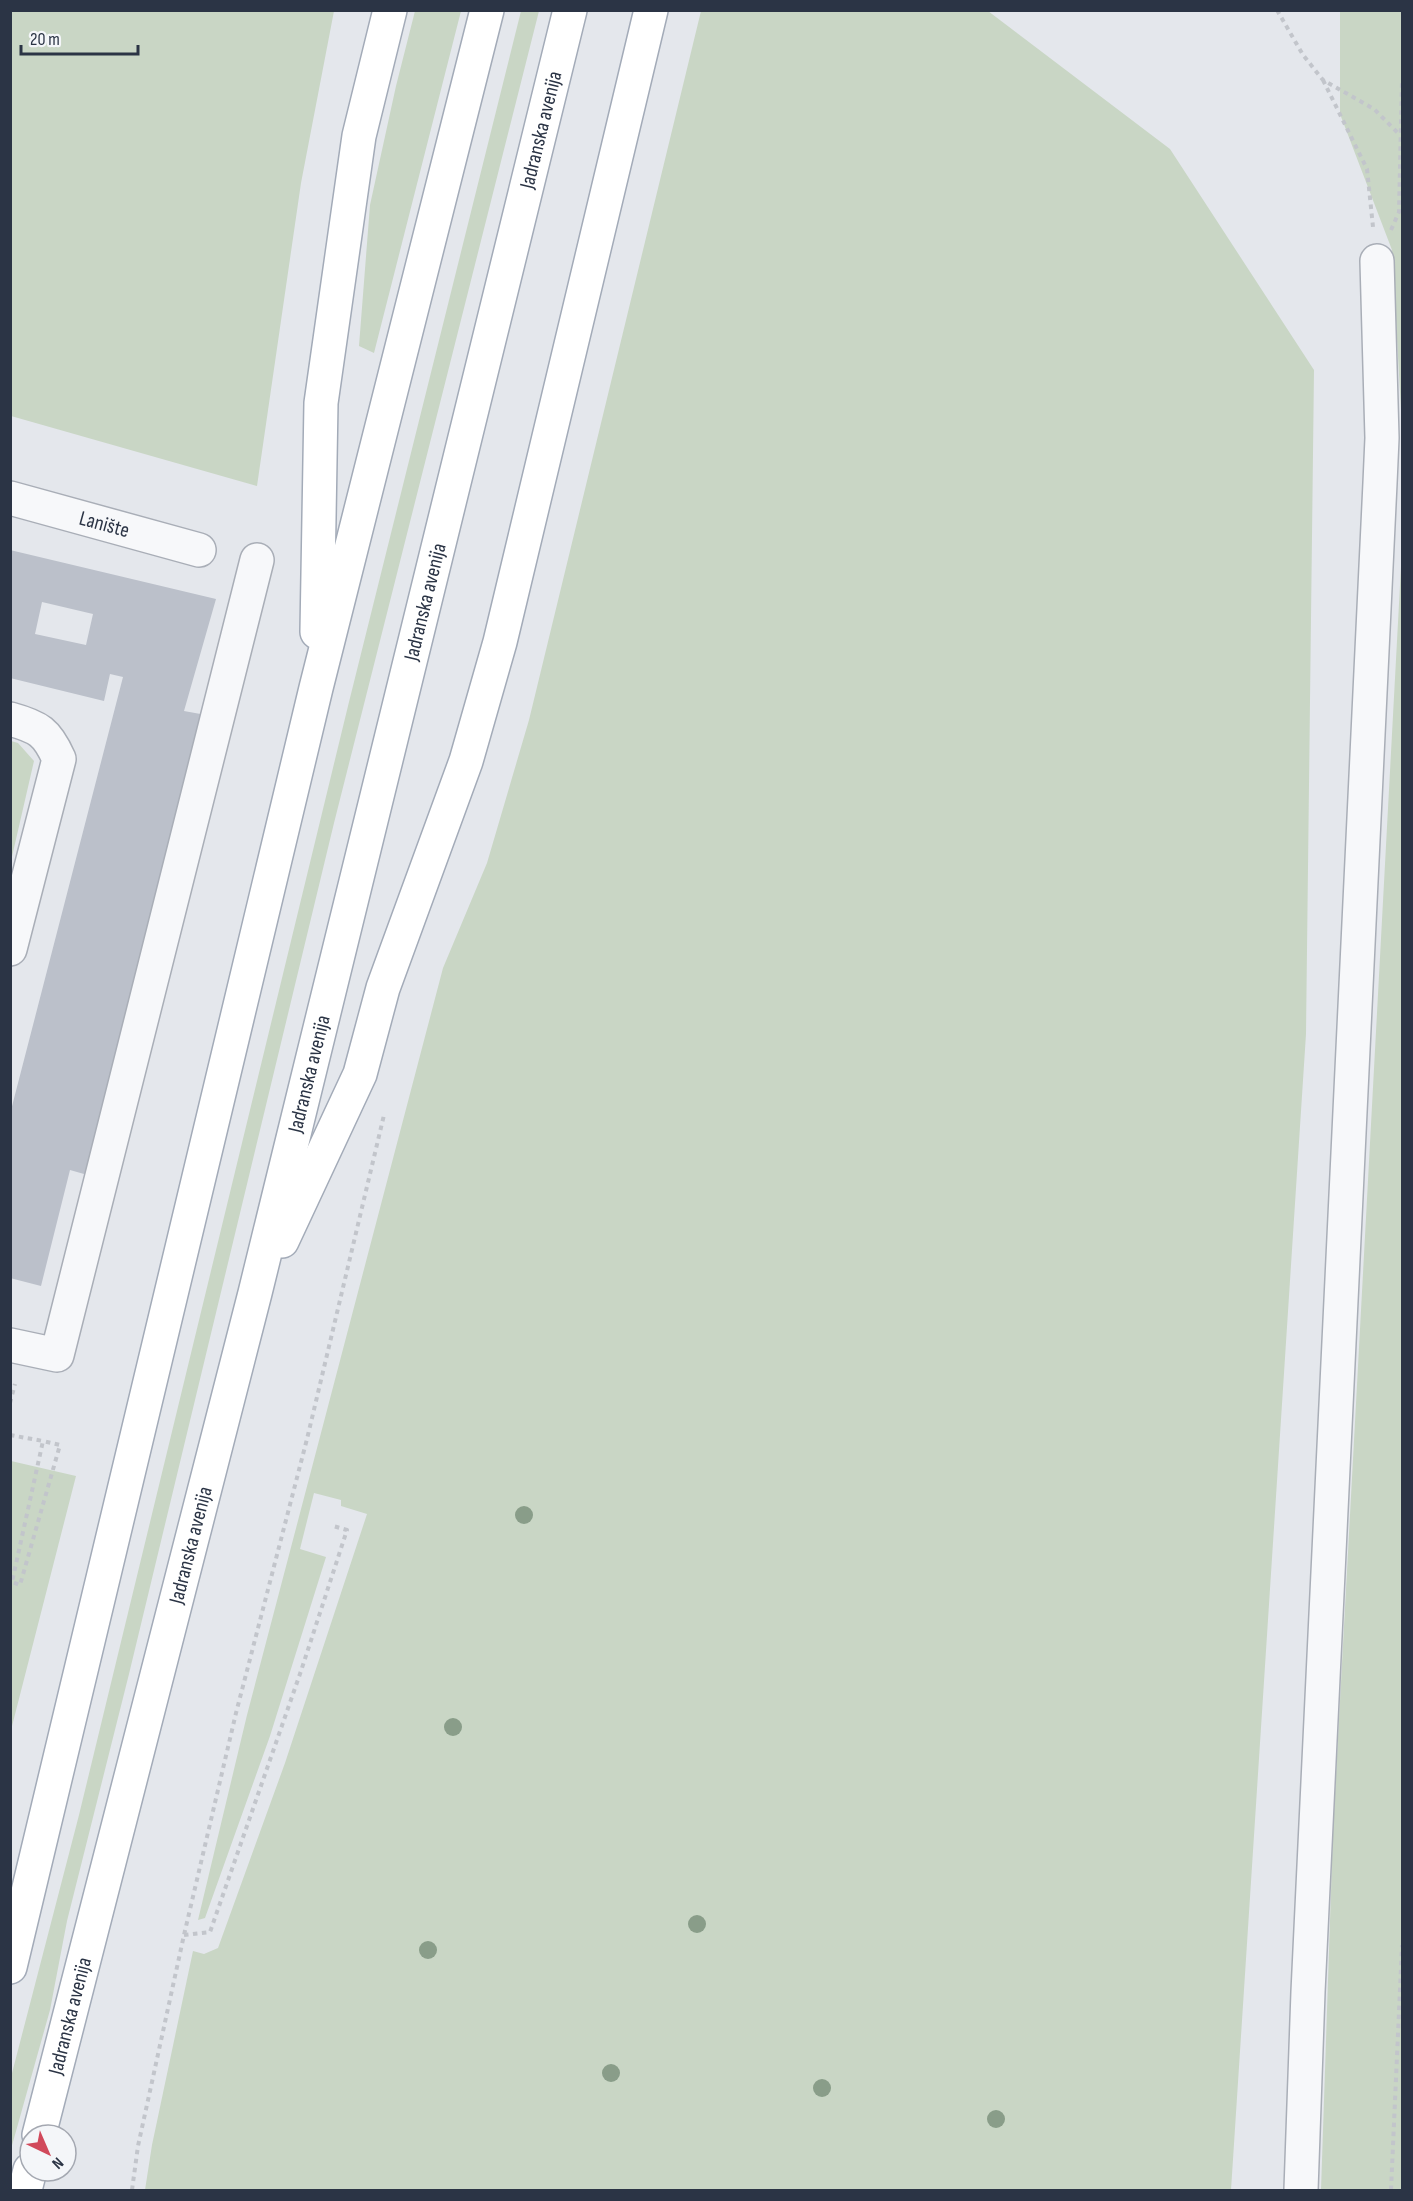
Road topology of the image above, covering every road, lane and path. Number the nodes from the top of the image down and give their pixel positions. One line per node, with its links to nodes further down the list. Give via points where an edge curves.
1 (390, 10): 13 (main road, via 359,136 321,403)
2 (487, 10): 13 (main road)
3 (570, 10): 17 (main road, Jadranska avenija)
4 (651, 10): 17 (main road, via 500,642 466,761 387,979 360,1074)
5 (1277, 10): 7 (path)
6 (1402, 79): 8 (path)
7 (1323, 80): 8 (path, via 1374,109); 9 (path, via 1367,169)
8 (1400, 136): 9 (path, via 1399,212)
9 (1377, 261): 27 (street, via 1381,449)
10 (10, 498): 11 (street, Lanište)
11 (199, 550)
12 (257, 560): 18 (street, via 57,1355)
13 (316, 688): 24 (main road)
14 (10, 720): 15 (street, via 31,725 51,741 58,759)
15 (10, 949)
16 (385, 1112): 22 (path)
17 (255, 1293): 25 (main road, Jadranska avenija)
18 (10, 1345)
19 (10, 1435): 20 (path)
20 (43, 1442): 20 (path, via 60,1445 20,1585 12,1582)
21 (333, 1526): 22 (path, via 348,1530 210,1932)
22 (184, 1935): 26 (path)
23 (1402, 1945): 28 (path)
24 (10, 1967)
25 (42, 2123)
26 (132, 2190)
27 (1301, 2190)
28 (1391, 2190)

